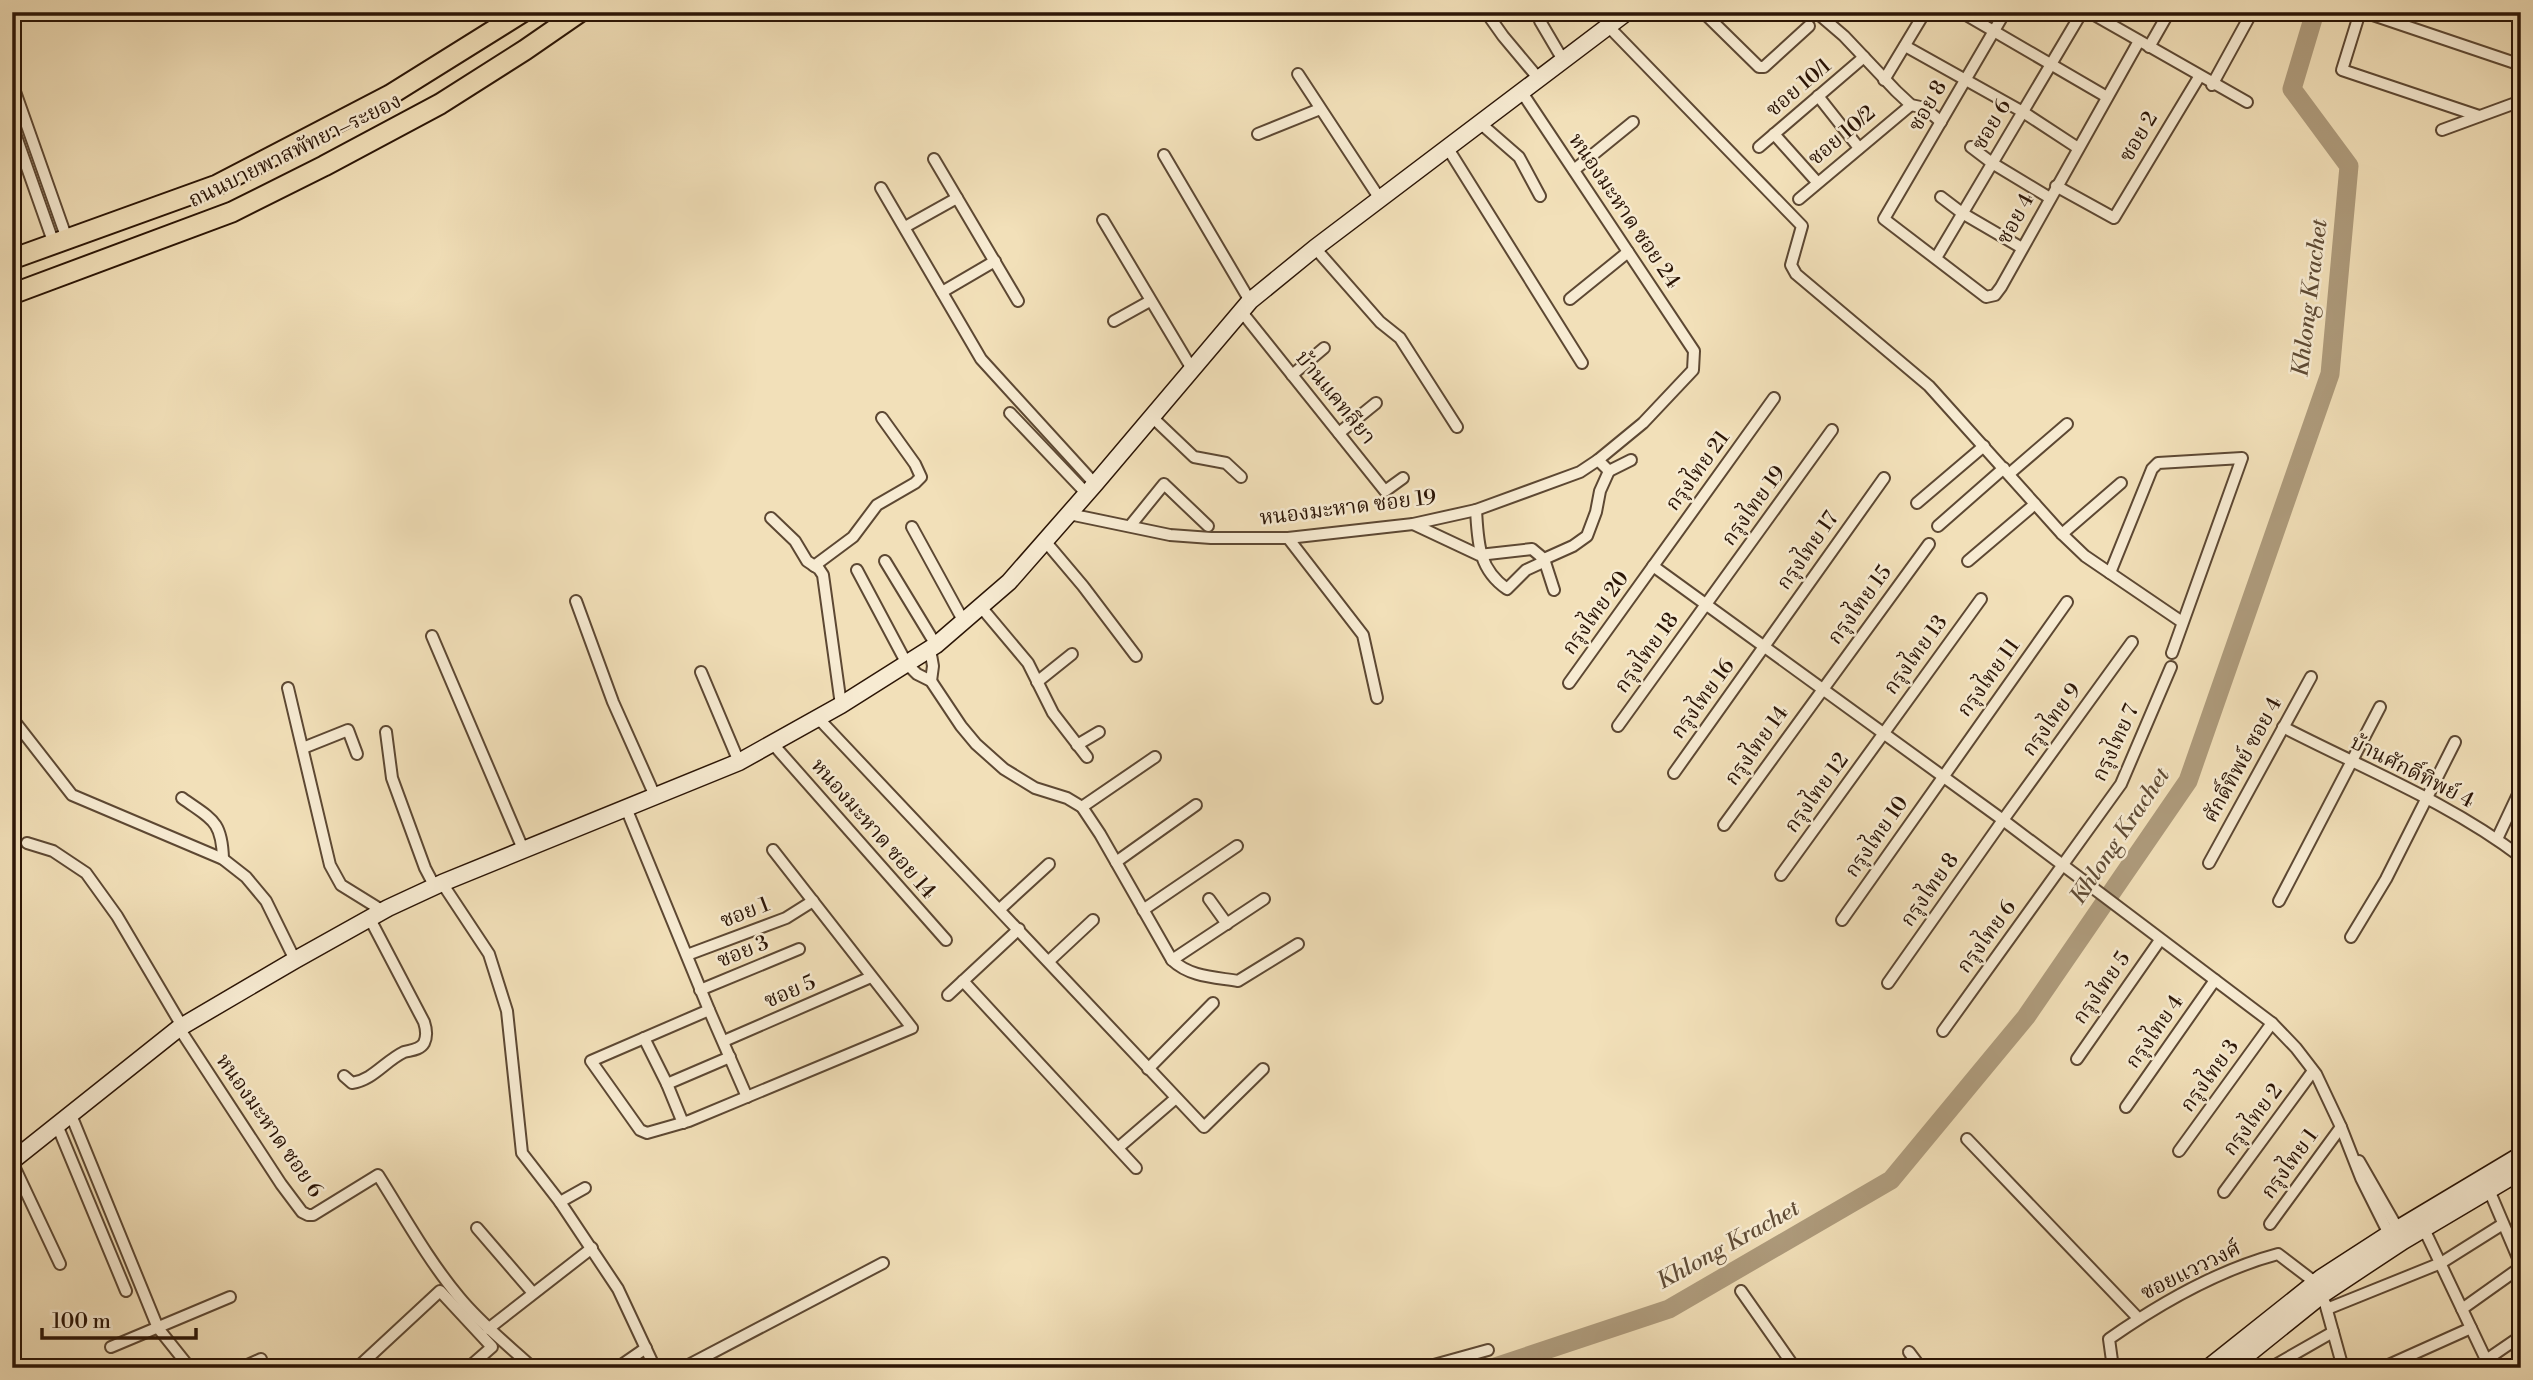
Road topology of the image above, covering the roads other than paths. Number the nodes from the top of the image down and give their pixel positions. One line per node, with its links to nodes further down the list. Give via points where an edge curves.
1 (523, 12): 71 (highway, ถนนบายพาสพัทยา–ระยอง, via 390,95 218,185)
2 (580, 12): 79 (highway, ถนนบายพาสพัทยา–ระยอง, via 440,104 313,172 232,212)
3 (1486, 12): 28 (street)
4 (1626, 12): 16 (street)
5 (1703, 12): 17 (street, via 1759,67)
6 (1925, 12): 20 (street)
7 (1961, 12): 18 (street)
8 (2005, 12): 18 (street, ซอย 8)
9 (2082, 12): 24 (street, ซอย 6)
10 (2089, 12): 19 (street)
11 (2169, 12): 21 (street)
12 (2252, 12): 32 (street)
13 (2362, 12): 25 (street); 41 (street, via 2342,70)
14 (1821, 13): 22 (street)
15 (1540, 21): 23 (street)
16 (1608, 26): 23 (street); 99 (street, via 1802,226 1791,265 1796,274 1929,386)
17 (1809, 26)
18 (1993, 32): 24 (street); 30 (street, ซอย 8)
19 (2139, 41): 21 (street); 35 (street, ซอย 4)
20 (1905, 46): 29 (street); 30 (street)
21 (2149, 47): 27 (street)
22 (1864, 57): 29 (street); 34 (street, ซอย 10/1)
23 (1563, 60): 28 (street)
24 (2051, 65): 35 (street); 40 (street, ซอย 6)
25 (2521, 65)
26 (1298, 75): 39 (street)
27 (2199, 77): 32 (street); 59 (street, ซอย 2, via 2113,218)
28 (1539, 79): 33 (street)
29 (1884, 80): 38 (street)
30 (1966, 80): 40 (street); 43 (street, ซอย 8)
31 (12, 83): 71 (street)
32 (2212, 85): 37 (street)
33 (1521, 92): 44 (street); 57 (street, หนองมะหาด ซอย 24)
34 (1818, 96): 48 (street, ซอย 10/1); 52 (street)
35 (2107, 97): 53 (street, ซอย 4)
36 (2521, 101): 41 (street)
37 (2247, 102)
38 (1911, 104): 43 (street, via 1925,108); 52 (street, ซอย 10/2)
39 (1320, 109): 47 (street); 65 (street)
40 (2023, 112): 53 (street); 56 (street, ซอย 6)
41 (2479, 117): 46 (street)
42 (1633, 122): 57 (street)
43 (1941, 122): 68 (street, ซอย 8)
44 (1480, 123): 49 (street); 61 (street, via 1519,158)
45 (12, 125): 71 (street)
46 (2442, 130)
47 (1258, 134)
48 (1774, 134): 51 (street, ซอย 10/1); 58 (street)
49 (1447, 147): 65 (street); 87 (street)
50 (1971, 147): 56 (street)
51 (1759, 148)
52 (1859, 148): 58 (street, ซอย 10/2)
53 (2078, 148): 59 (street, ซอย 4)
54 (1164, 155): 83 (street, บ้านแคทลียา)
55 (934, 159): 63 (street)
56 (1992, 163): 64 (street); 67 (street, ซอย 6)
57 (1574, 170): 74 (street, หนองมะหาด ซอย 24)
58 (1817, 182): 66 (street, ซอย 10/2)
59 (2056, 186): 64 (street, ซอย 4)
60 (881, 188): 70 (street)
61 (1540, 196)
62 (1941, 197): 67 (street)
63 (957, 198): 70 (street); 77 (street)
64 (2050, 198): 73 (street, ซอย 4)
65 (1380, 199): 72 (street)
66 (1798, 199)
67 (1962, 213): 73 (street); 75 (street, ซอย 6)
68 (1884, 219): 75 (street, ซอย 4)
69 (1103, 220): 82 (street)
70 (905, 227): 78 (street)
71 (60, 242): 76 (highway, ถนนบายพาสพัทยา–ระยอง)
72 (1315, 248): 83 (street); 96 (street, via 1380,322 1400,338)
73 (2022, 248): 75 (street, ซอย 4, via 1991,296 1981,295)
74 (1628, 251): 80 (street); 86 (street, หนองมะหาด ซอย 24)
75 (1936, 258)
76 (12, 259)
77 (995, 261): 78 (street); 81 (street)
78 (942, 292): 108 (street, via 988,368)
79 (12, 294)
80 (1570, 299)
81 (1018, 301)
82 (1150, 301): 84 (street); 88 (street)
83 (1245, 306): 88 (street); 89 (street, บ้านแคทลียา)
84 (1114, 321)
85 (1324, 348): 89 (street)
86 (1694, 351): 100 (street, หนองมะหาด ซอย 19, via 1693,370 1643,423)
87 (1583, 363)
88 (1192, 369): 93 (street)
89 (1292, 375): 98 (street, บ้านแคทลียา)
90 (1774, 398): 128 (street, กรุงไทย 21)
91 (1376, 403): 98 (street)
92 (1010, 413): 108 (street)
93 (1152, 416): 104 (street, via 1194,457 1226,463); 108 (street)
94 (882, 418): 127 (street, via 920,477 877,505 853,537)
95 (2067, 424): 103 (street)
96 (1457, 427)
97 (1832, 430): 135 (street, กรุงไทย 19)
98 (1339, 433): 105 (street, บ้านแคทลียา, via 1385,491)
99 (1984, 446): 103 (street); 109 (street)
100 (1598, 460): 102 (street); 111 (street, หนองมะหาด ซอย 19, via 1580,472)
101 (1631, 460): 102 (street)
102 (1608, 471): 124 (street, via 1587,536)
103 (2007, 471): 110 (street); 117 (street)
104 (1241, 477)
105 (1404, 478)
106 (1884, 478): 142 (street, กรุงไทย 17)
107 (2121, 483): 119 (street)
108 (1091, 489): 112 (street)
109 (1917, 502)
110 (2035, 504): 119 (street); 126 (street)
111 (1476, 510): 114 (street, หนองมะหาด ซอย 19); 123 (street)
112 (1069, 514): 115 (street, หนองมะหาด ซอย 19); 121 (street)
113 (771, 518): 127 (street)
114 (1413, 524): 120 (street, หนองมะหาด ซอย 19); 123 (street)
115 (1130, 526): 116 (street, via 1164,484); 120 (street, หนองมะหาด ซอย 19, via 1170,535)
116 (1208, 526)
117 (1938, 526)
118 (912, 527): 137 (street)
119 (2062, 534): 130 (street)
120 (1288, 538): 155 (street, via 1363,635)
121 (1045, 541): 136 (street); 145 (street)
122 (1928, 544): 154 (street, กรุงไทย 15)
123 (1479, 555): 124 (street, via 1532,549); 124 (street, via 1507,589)
124 (1544, 559): 131 (street)
125 (885, 561): 141 (street)
126 (1968, 561)
127 (814, 566): 156 (street, via 821,571 825,585)
128 (1653, 566): 135 (street); 152 (street, กรุงไทย 20)
129 (857, 570): 146 (street)
130 (2110, 573): 138 (street); 138 (street, via 2152,468 2158,463 2242,458)
131 (1553, 590)
132 (1981, 599): 164 (street, กรุงไทย 13)
133 (576, 601): 177 (street, via 613,702)
134 (2067, 602): 175 (street, กรุงไทย 11)
135 (1707, 604): 142 (street); 160 (street, กรุงไทย 18)
136 (981, 607): 137 (street); 151 (street, via 1028,663)
137 (964, 622): 141 (street)
138 (2182, 622): 143 (street)
139 (432, 636): 188 (street)
140 (2132, 642): 183 (street, กรุงไทย 9)
141 (933, 647): 146 (street); 150 (street)
142 (1764, 647): 154 (street); 174 (street, กรุงไทย 16)
143 (2172, 653)
144 (1072, 654): 151 (street)
145 (1136, 656)
146 (907, 664): 150 (street); 156 (street)
147 (2171, 667): 195 (street, กรุงไทย 7, via 2121,784)
148 (701, 672): 172 (street)
149 (2311, 677): 161 (street, ศักดิ์ทิพย์ ซอย 4)
150 (931, 681): 182 (street, via 961,726 1004,769 1034,788)
151 (1037, 682): 167 (street)
152 (1569, 682)
153 (288, 688): 168 (street)
154 (1822, 689): 164 (street); 184 (street, กรุงไทย 14)
155 (1377, 698)
156 (841, 705): 158 (street)
157 (2380, 707): 173 (street)
158 (818, 718): 166 (street); 202 (street)
159 (12, 719): 191 (street, via 72,795)
160 (1618, 726)
161 (2283, 727): 173 (street, บ้านศักดิ์ทิพย์ 4); 193 (street, ศักดิ์ทิพย์ ซอย 4)
162 (386, 732): 197 (street, via 392,778 421,857)
163 (1099, 732): 167 (street)
164 (1883, 734): 175 (street); 196 (street, กรุงไทย 12)
165 (2455, 742): 179 (street)
166 (772, 743): 172 (street); 210 (street, หนองมะหาด ซอย 14)
167 (1077, 745): 170 (street)
168 (303, 748): 169 (street, via 348,730); 204 (street, via 330,865 341,885)
169 (357, 754)
170 (1087, 757)
171 (1155, 757): 182 (street)
172 (739, 762): 177 (street)
173 (2352, 763): 179 (street, บ้านศักดิ์ทิพย์ 4); 201 (street)
174 (1674, 773)
175 (1943, 776): 183 (street); 206 (street, กรุงไทย 10)
176 (2521, 788): 185 (street)
177 (655, 796): 181 (street)
178 (182, 798): 191 (street, via 220,830)
179 (2427, 799): 185 (street, บ้านศักดิ์ทิพย์ 4); 209 (street)
180 (1196, 805): 192 (street)
181 (626, 807): 188 (street); 214 (street)
182 (1082, 807): 192 (street)
183 (2003, 820): 195 (street); 221 (street, กรุงไทย 8)
184 (1724, 825)
185 (2497, 839): 190 (street, บ้านศักดิ์ทิพย์ 4)
186 (27, 843): 227 (street, via 54,851 86,873 117,916)
187 (1237, 846): 203 (street)
188 (523, 849): 197 (street)
189 (773, 850): 200 (street)
190 (2521, 857)
191 (223, 859): 215 (street, via 266,901)
192 (1116, 862): 203 (street)
193 (2209, 863)
194 (1049, 864): 202 (street)
195 (2063, 864): 211 (street); 228 (street, กรุงไทย 6)
196 (1782, 875)
197 (439, 885): 204 (street); 255 (street, via 489,954 507,1011 522,1153)
198 (1209, 899): 207 (street)
199 (1264, 899): 207 (street)
200 (813, 901): 214 (street, ซอย 1, via 786,918); 218 (street)
201 (2279, 901)
202 (1000, 909): 208 (street)
203 (1143, 910): 216 (street)
204 (376, 915): 215 (street); 236 (street, via 424,1022 424,1043 361,1082 352,1083)
205 (1093, 920): 217 (street)
206 (1842, 920)
207 (1227, 924): 216 (street)
208 (1019, 929): 217 (street); 220 (street)
209 (2351, 937)
210 (946, 940)
211 (2160, 940): 219 (street); 232 (street, กรุงไทย 5)
212 (1298, 944): 216 (street, via 1238,981 1190,973)
213 (799, 949): 222 (street, ซอย 3)
214 (687, 956): 222 (street)
215 (295, 960): 227 (street)
216 (1172, 960)
217 (1049, 961): 233 (street)
218 (872, 977): 230 (street, ซอย 5); 238 (street, via 912,1028)
219 (2215, 980): 226 (street); 240 (street, กรุงไทย 4)
220 (962, 981): 223 (street); 246 (street)
221 (1888, 983)
222 (701, 990): 225 (street)
223 (948, 995)
224 (1213, 1003): 233 (street)
225 (709, 1010): 229 (street); 230 (street)
226 (2272, 1023): 235 (street); 247 (street, กรุงไทย 3)
227 (181, 1027): 241 (street); 275 (street, หนองมะหาด ซอย 6, via 302,1212 313,1215 378,1175 444,1278)
228 (1942, 1031)
229 (644, 1038): 237 (street); 242 (street, via 591,1060 640,1130 647,1133)
230 (724, 1041): 231 (street)
231 (730, 1057): 237 (street); 238 (street)
232 (2077, 1059)
233 (1148, 1069): 239 (street)
234 (1264, 1069): 239 (street, via 1204,1127)
235 (2313, 1071): 244 (street); 254 (street, กรุงไทย 2)
236 (344, 1076)
237 (667, 1084): 242 (street)
238 (747, 1097): 242 (street)
239 (1176, 1098): 246 (street)
240 (2126, 1107)
241 (71, 1115): 243 (street); 273 (street)
242 (683, 1123)
243 (57, 1125): 249 (street); 266 (street)
244 (2341, 1127): 256 (street, กรุงไทย 1); 260 (street, via 2361,1178)
245 (1967, 1139): 272 (street)
246 (1118, 1148): 250 (street)
247 (2179, 1151)
248 (2521, 1155): 260 (street)
249 (12, 1161): 264 (street)
250 (1136, 1168)
251 (2521, 1171): 253 (street)
252 (585, 1188): 255 (street)
253 (2489, 1190): 257 (street); 259 (street)
254 (2224, 1192)
255 (560, 1202): 261 (street)
256 (2270, 1224)
257 (2503, 1224): 263 (street); 265 (street)
258 (478, 1228): 268 (street)
259 (2424, 1229): 263 (street); 269 (street)
260 (2393, 1231): 269 (street)
261 (592, 1248): 268 (street); 279 (street)
262 (883, 1263): 293 (street)
263 (2441, 1263): 269 (street); 271 (street)
264 (60, 1264)
265 (2521, 1266): 271 (street)
266 (126, 1291)
267 (1741, 1291): 295 (street)
268 (533, 1293): 275 (street)
269 (2322, 1295): 272 (street, ซอยแวววงศ์, via 2278,1254 2254,1261); 276 (street); 298 (street); 299 (street)
270 (230, 1297): 273 (street)
271 (2462, 1309): 274 (street)
272 (2138, 1318): 297 (street, ซอยแวววงศ์, via 2109,1339)
273 (158, 1328): 278 (street); 286 (street)
274 (2471, 1328): 284 (street); 302 (street)
275 (488, 1329): 290 (street, หนองมะหาด ซอย 6)
276 (2333, 1332): 300 (street); 301 (street)
277 (2521, 1336): 284 (street)
278 (111, 1346)
279 (646, 1348): 291 (street); 292 (street)
280 (1488, 1350): 294 (street)
281 (1909, 1352): 296 (street)
282 (261, 1359): 287 (street)
283 (12, 1361): 285 (street)
284 (2488, 1364)
285 (15, 1368)
286 (190, 1368)
287 (241, 1368)
288 (357, 1368): 289 (street, via 440,1291 492,1347)
289 (468, 1368)
290 (533, 1368)
291 (617, 1368)
292 (655, 1368)
293 (683, 1368)
294 (1423, 1368)
295 (1795, 1368)
296 (1921, 1368)
297 (2113, 1368)
298 (2208, 1368)
299 (2231, 1368)
300 (2270, 1368)
301 (2343, 1368)
302 (2382, 1368)

